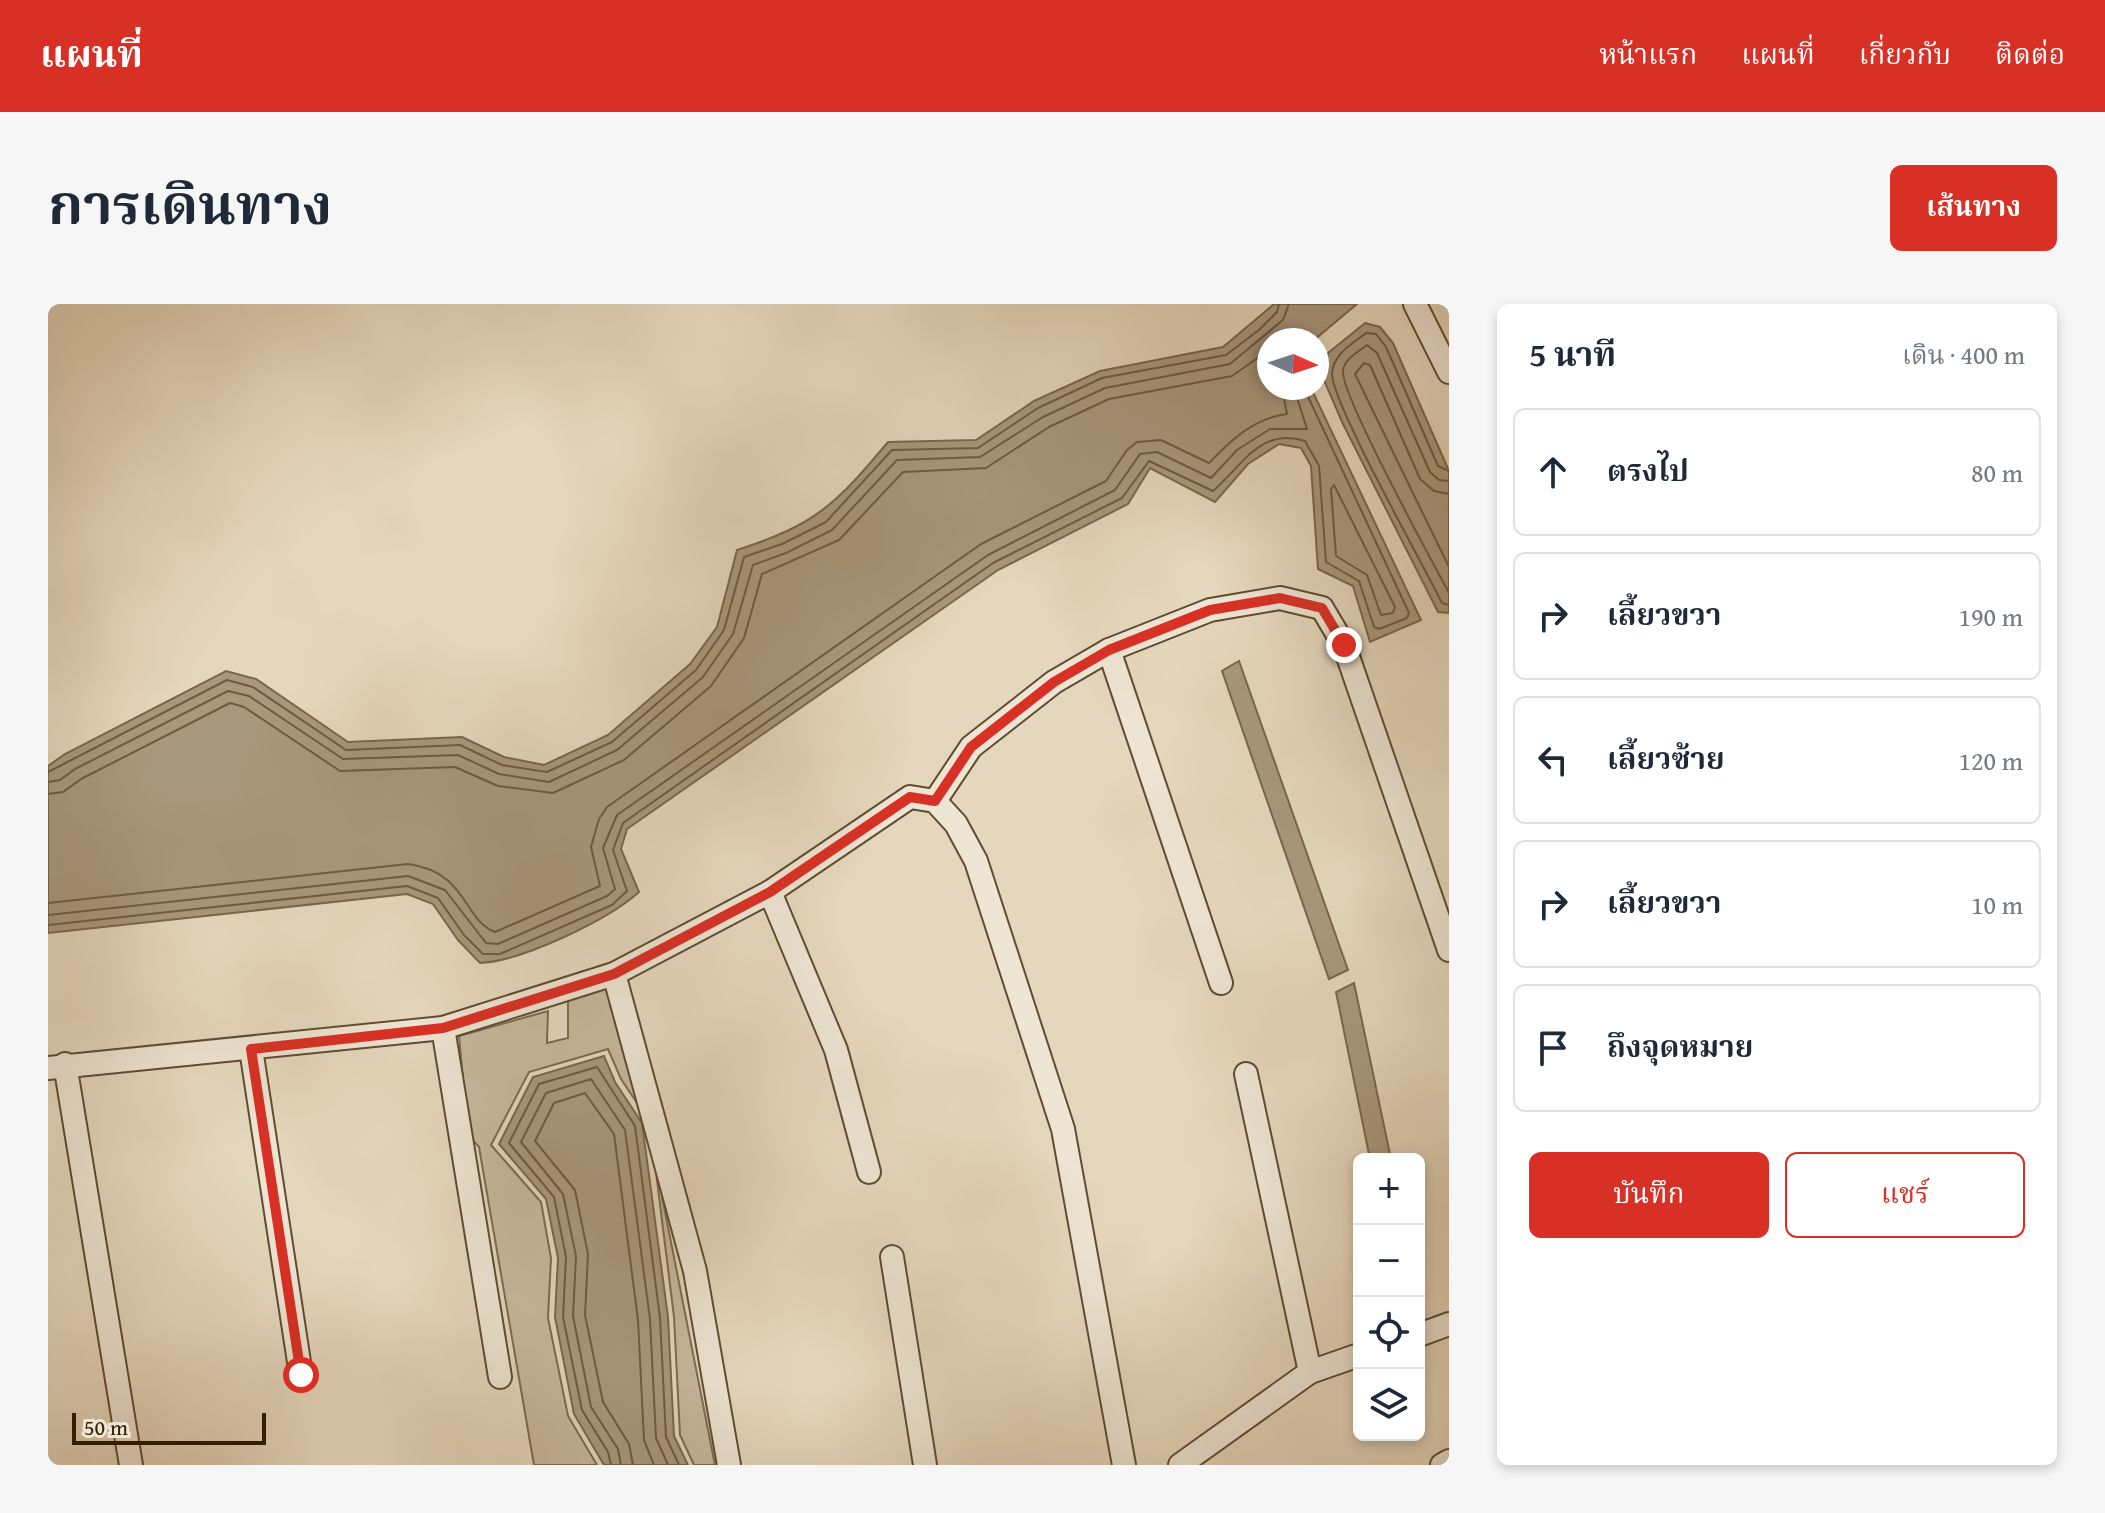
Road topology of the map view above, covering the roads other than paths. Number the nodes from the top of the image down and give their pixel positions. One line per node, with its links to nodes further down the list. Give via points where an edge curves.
1 (1415, 304): 2 (street)
2 (1449, 372)
3 (1109, 650): 4 (street, via 1054,682 971,747); 6 (street, via 1210,610 1280,598 1322,608 1344,645); 8 (street)
4 (935, 801): 5 (street, via 910,797); 25 (street, via 956,824 976,861 1063,1129)
5 (770, 892): 7 (street); 13 (street, via 836,1050)
6 (1449, 950)
7 (614, 974): 9 (street); 23 (street, via 695,1271)
8 (1221, 983)
9 (443, 1028): 10 (street); 20 (street)
10 (251, 1049): 11 (street); 19 (street)
11 (57, 1066): 22 (street)
12 (1246, 1074): 18 (street)
13 (869, 1172)
14 (892, 1257): 24 (street)
15 (1449, 1324): 16 (street)
16 (1425, 1333)
17 (1353, 1357): 18 (street)
18 (1310, 1372): 26 (street)
19 (301, 1375)
20 (500, 1377)
21 (1449, 1461): 27 (street)
22 (131, 1465)
23 (729, 1465)
24 (925, 1465)
25 (1124, 1465)
26 (1180, 1465)
27 (1442, 1465)

